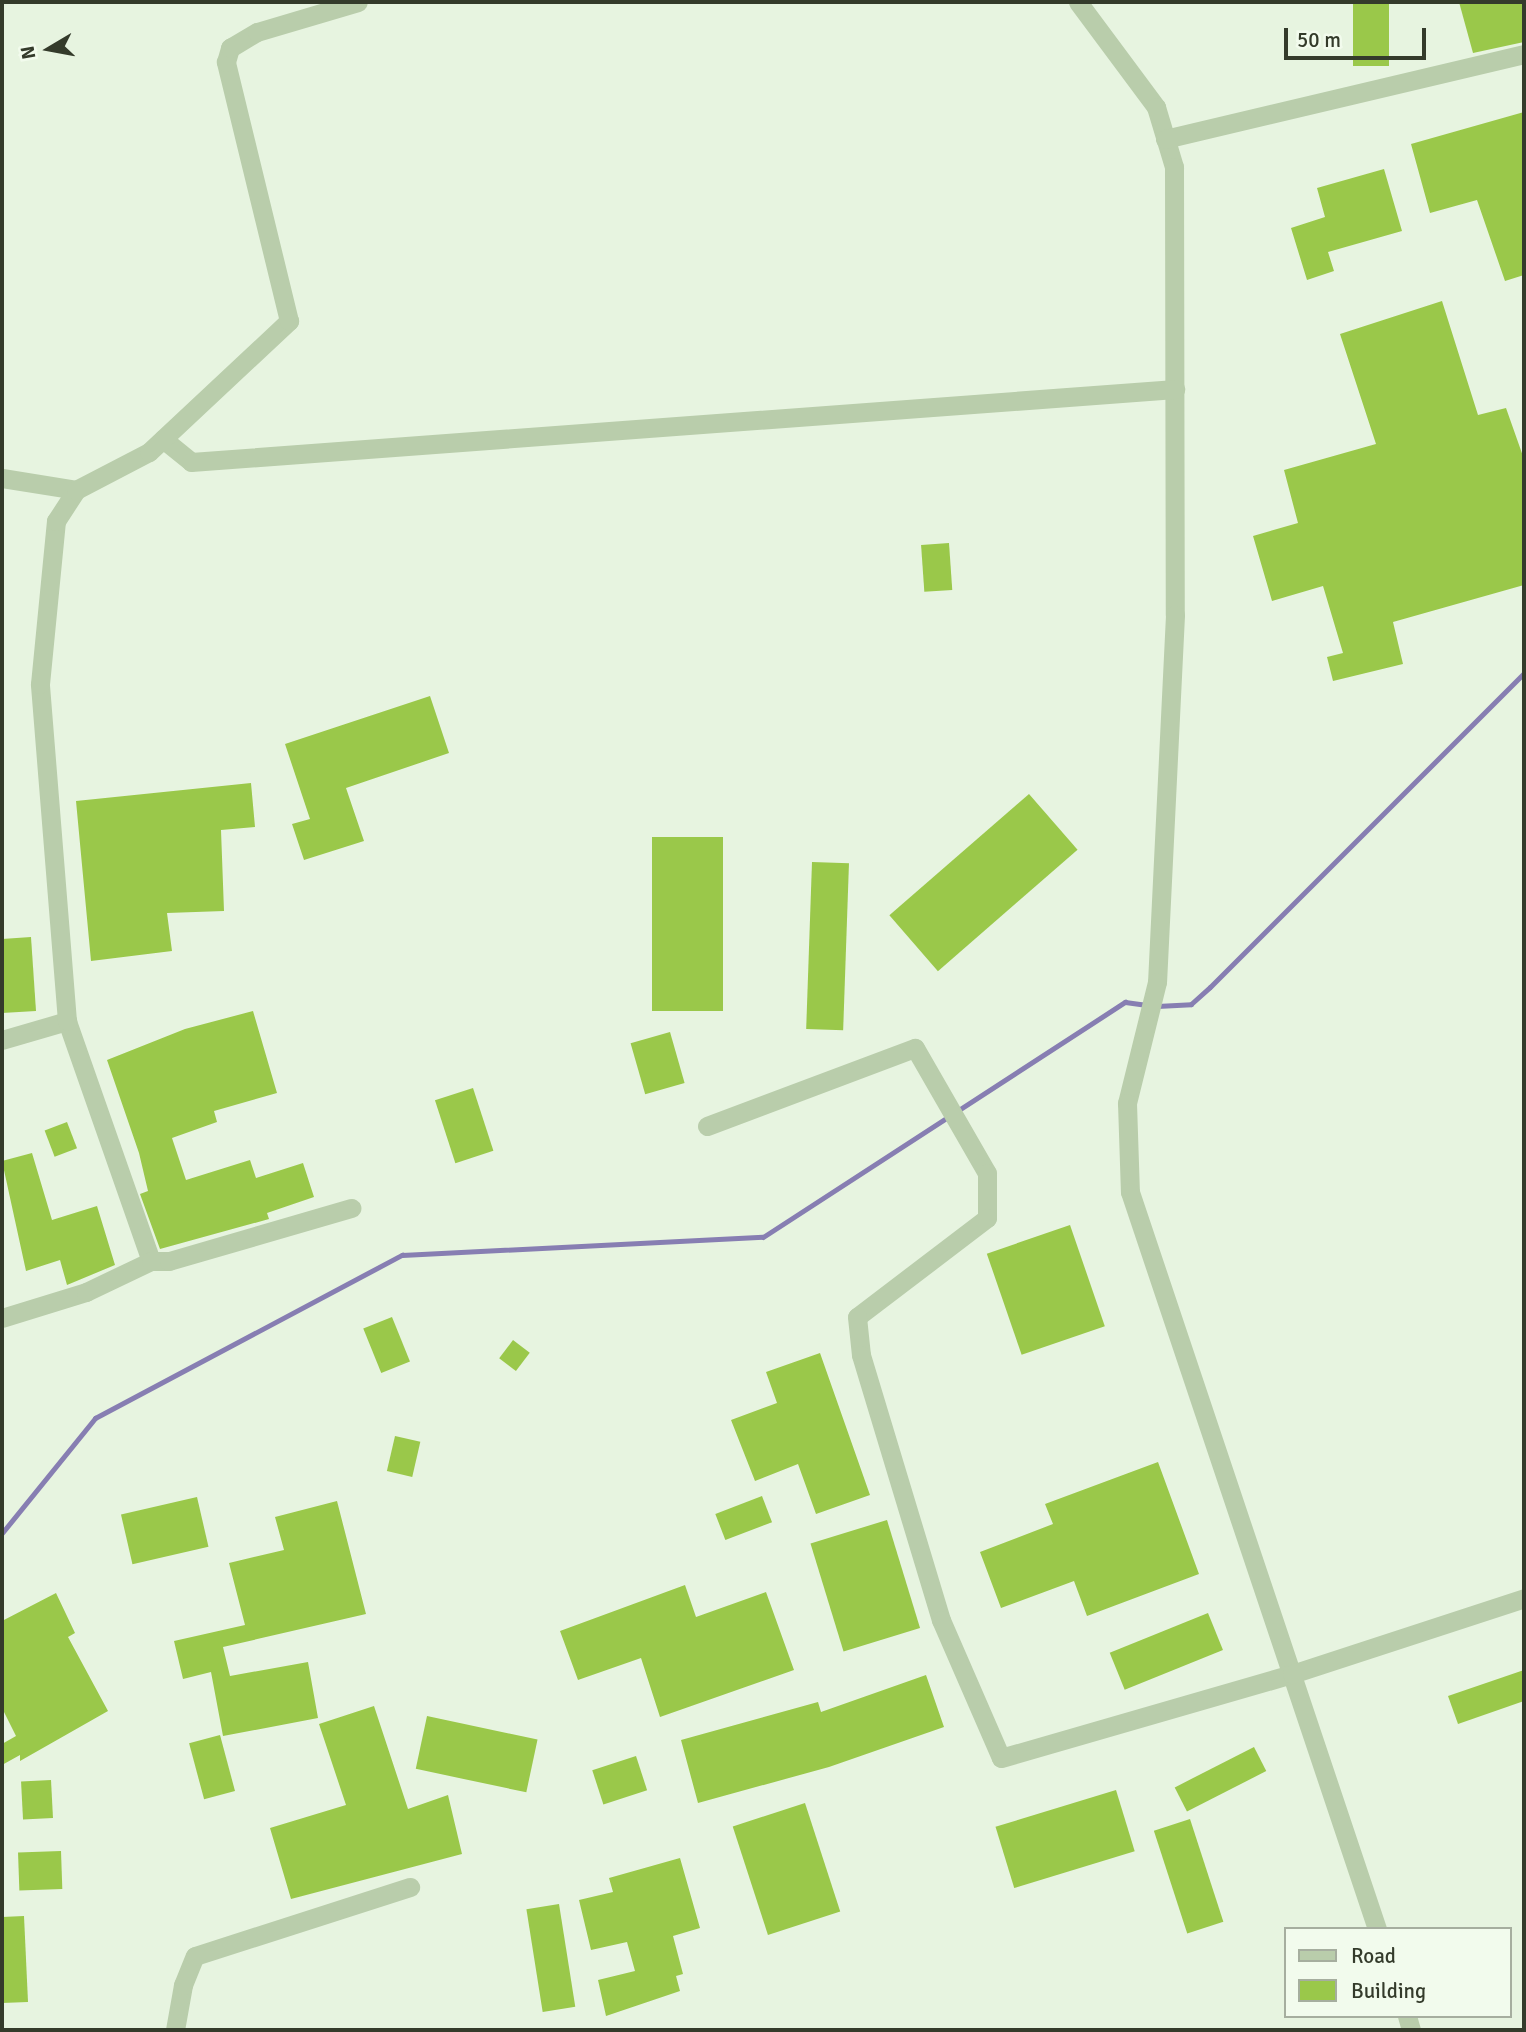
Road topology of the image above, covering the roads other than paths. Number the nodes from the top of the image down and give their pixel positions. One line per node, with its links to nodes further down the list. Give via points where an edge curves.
1 (358, 2): 6 (street, via 257,32 230,48 230,93 289,321)
2 (1078, 2): 4 (street, via 1156,107)
3 (1524, 54): 4 (street)
4 (1165, 139): 5 (street, via 1174,167)
5 (1175, 390): 6 (street, via 191,462); 16 (street, via 1175,615 1157,982 1138,1042 1127,1103 1130,1192)
6 (163, 439): 8 (street)
7 (2, 478): 8 (street)
8 (76, 490): 9 (street, via 55,521 40,684)
9 (67, 1021): 10 (street); 13 (street)
10 (2, 1040)
11 (707, 1126): 16 (street, via 915,1048 987,1173 987,1218 857,1317 861,1355 941,1620 1001,1758)
12 (351, 1208): 13 (street, via 169,1261)
13 (151, 1261): 14 (street, via 86,1292)
14 (2, 1318)
15 (1524, 1598): 16 (street)
16 (1292, 1674): 18 (street)
17 (410, 1887): 19 (street, via 195,1956 183,1985)
18 (1376, 1927)
19 (175, 2030)

